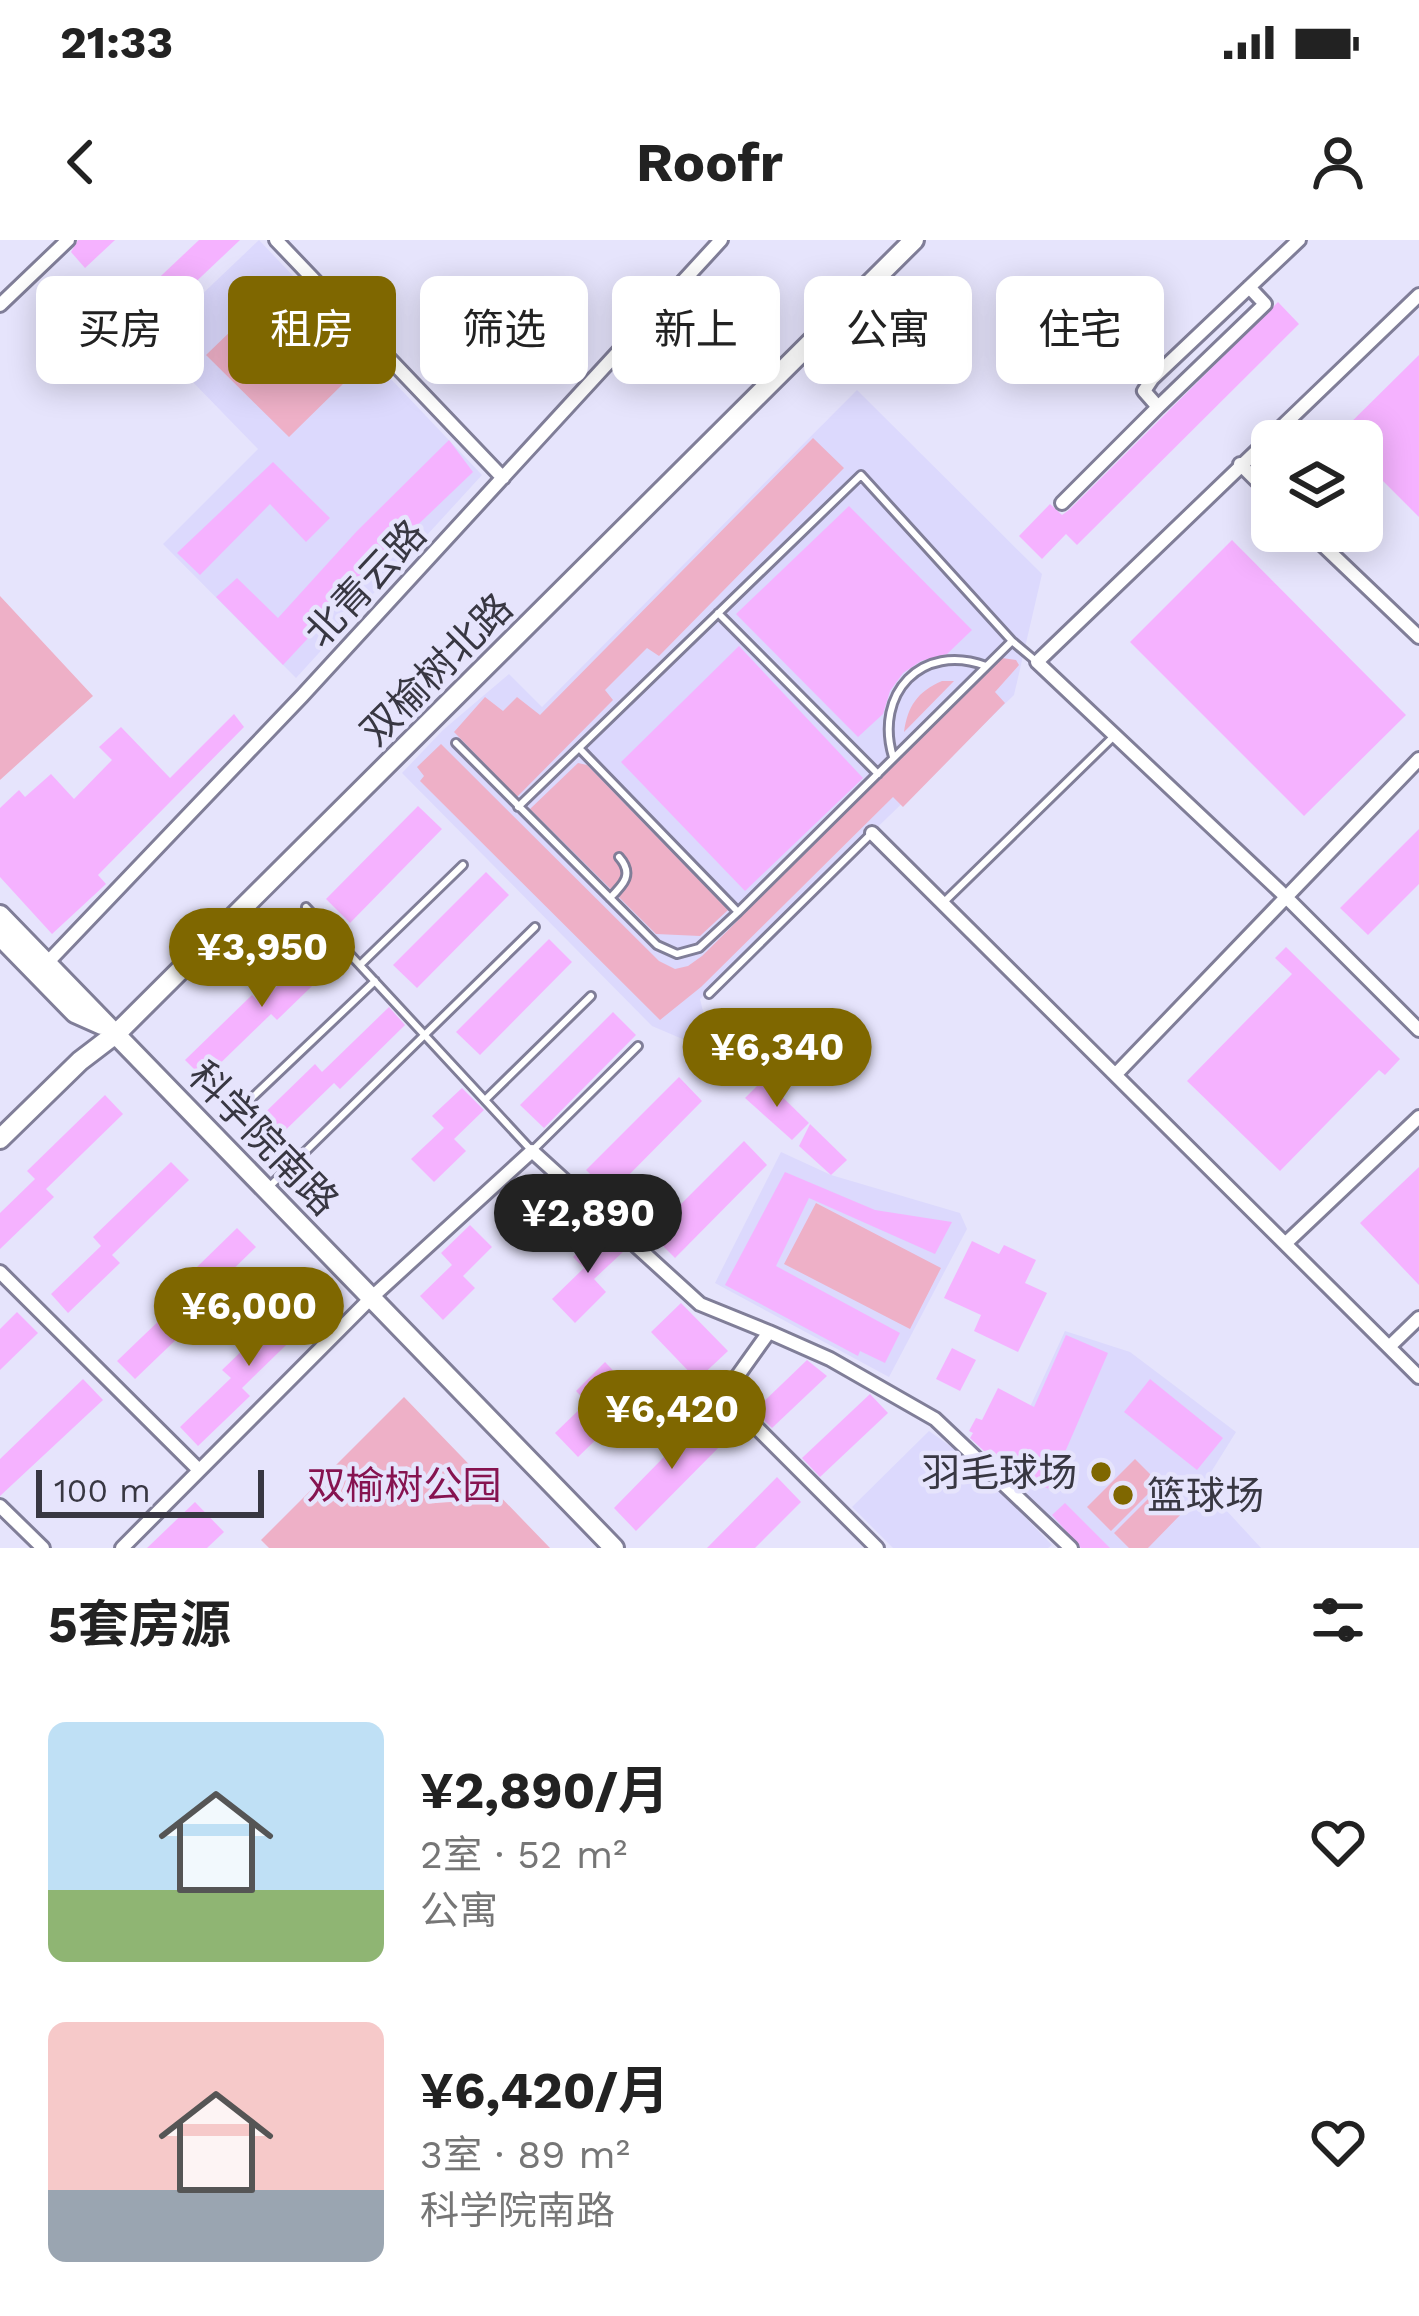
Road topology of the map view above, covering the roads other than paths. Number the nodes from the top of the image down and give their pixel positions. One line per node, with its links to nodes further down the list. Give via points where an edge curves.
1 (68, 240): 8 (street)
2 (276, 240): 12 (street)
3 (914, 240): 44 (street, 双榆树北路)
4 (1298, 240): 6 (street)
5 (714, 243): 12 (street, 北青云路)
6 (1249, 287): 9 (street, via 1152,379 1144,391); 9 (street, via 1265,304)
7 (1419, 296): 10 (street)
8 (0, 305)
9 (1158, 407): 13 (street)
10 (1240, 464): 11 (street); 18 (street)
11 (1251, 475)
12 (503, 478): 38 (street, 北青云路)
13 (1062, 503)
14 (1330, 552): 16 (street)
15 (718, 613): 17 (lane, via 861,475); 22 (lane); 25 (lane)
16 (1419, 637)
17 (1012, 641): 18 (lane); 19 (lane)
18 (1037, 662): 20 (street)
19 (986, 666): 24 (lane); 24 (lane, via 934,660 904,684 887,717)
20 (1115, 735): 30 (street); 32 (lane)
21 (456, 743): 26 (lane)
22 (580, 749): 26 (lane); 34 (lane)
23 (1419, 759): 30 (street)
24 (893, 760): 25 (lane)
25 (878, 774): 34 (lane)
26 (518, 807): 31 (lane)
27 (872, 833): 32 (street); 41 (lane)
28 (619, 857): 31 (lane, via 627,877)
29 (463, 865): 39 (lane)
30 (1285, 896): 43 (street); 47 (street)
31 (610, 898): 34 (lane, via 676,954 699,948)
32 (943, 903): 47 (street)
33 (306, 907): 39 (lane)
34 (738, 912)
35 (0, 915): 38 (street, 科学院南路)
36 (535, 927): 45 (lane)
37 (0, 936): 44 (street, 科学院南路, via 75,1013)
38 (47, 963): 44 (street, 科学院南路)
39 (360, 965): 40 (lane)
40 (375, 981): 45 (lane); 49 (lane)
41 (710, 994)
42 (590, 995): 48 (lane)
43 (1419, 1030)
44 (118, 1032): 51 (street, 双榆树北路); 53 (street, 科学院南路)
45 (427, 1037): 48 (lane); 53 (lane)
46 (638, 1046): 52 (lane)
47 (1117, 1073): 54 (street)
48 (484, 1100): 52 (lane)
49 (236, 1114)
50 (1419, 1117): 54 (street)
51 (0, 1139)
52 (532, 1151): 56 (street); 58 (street, via 700,1304)
53 (267, 1189): 56 (street, 科学院南路)
54 (1286, 1243): 59 (street)
55 (0, 1272): 61 (street)
56 (371, 1298): 61 (street); 63 (street, 科学院南路)
57 (1419, 1318): 59 (street)
58 (770, 1331): 64 (street, via 934,1419); 67 (street, via 724,1395)
59 (1390, 1346): 60 (street)
60 (1419, 1377)
61 (199, 1470): 66 (street)
62 (0, 1506): 65 (street)
63 (609, 1546)
64 (1068, 1547)
65 (43, 1548)
66 (122, 1548)
67 (877, 1548)

